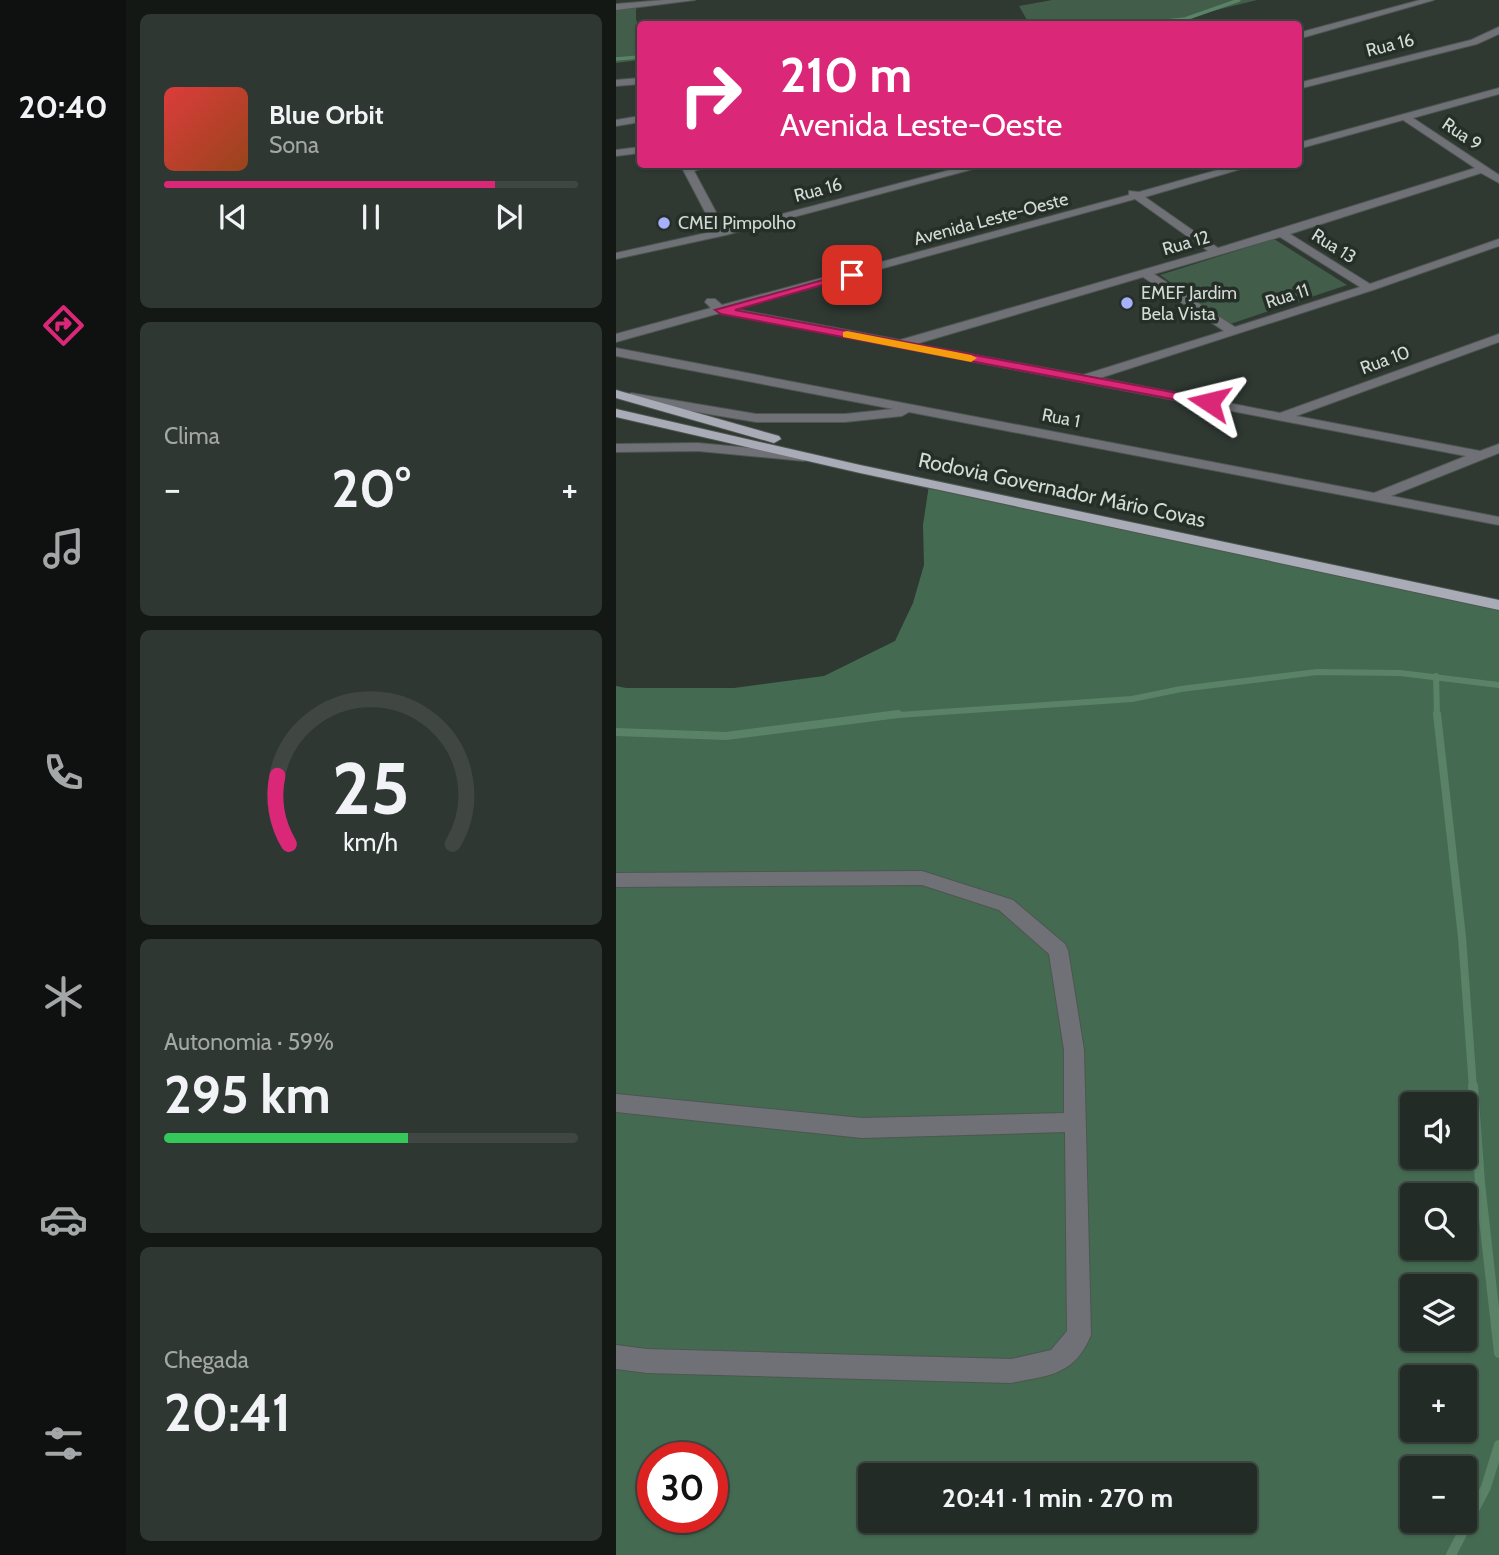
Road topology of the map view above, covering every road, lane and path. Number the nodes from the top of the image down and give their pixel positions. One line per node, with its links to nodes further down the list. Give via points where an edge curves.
1 (691, 0): 3 (street)
2 (1424, 1): 5 (street)
3 (616, 7)
4 (1499, 30): 6 (street)
5 (1302, 35)
6 (1495, 39): 9 (street, Rua 16)
7 (637, 81): 8 (street)
8 (616, 83)
9 (1302, 85)
10 (1498, 94): 12 (street)
11 (637, 119): 13 (street)
12 (1408, 119): 14 (street); 16 (street); 22 (street, Rua 9)
13 (616, 122)
14 (1302, 145)
15 (637, 150): 17 (street)
16 (1302, 151)
17 (616, 153)
18 (687, 168): 25 (street)
19 (972, 168): 25 (street, Rua 16)
20 (1200, 168): 24 (street, Avenida Leste-Oeste)
21 (1238, 168): 24 (street, Avenida Leste-Oeste)
22 (1483, 169): 23 (street, Rua 9); 26 (street, Rua 12)
23 (1499, 180)
24 (1135, 194): 28 (street); 32 (street, Avenida Leste-Oeste)
25 (722, 233): 29 (street, Rua 16)
26 (1281, 233): 28 (street, Rua 12); 31 (street, Rua 13)
27 (1499, 242): 31 (street, Rua 11)
28 (1217, 252): 30 (street, Rua 12)
29 (616, 256)
30 (1145, 273): 34 (street); 37 (street, Rua 12)
31 (1368, 288): 34 (street, Rua 11)
32 (716, 306): 33 (street, Avenida Leste-Oeste); 35 (street, Avenida Leste-Oeste); 37 (street)
33 (616, 328)
34 (1234, 332): 39 (street, Rua 11)
35 (616, 338)
36 (1499, 338): 43 (street, Rua 10)
37 (898, 345): 39 (street)
38 (616, 352): 41 (street, Rua 1)
39 (1084, 380): 43 (street)
40 (620, 395): 41 (street, via 756,418 845,418); 48 (main road, via 746,430)
41 (920, 410): 49 (street, Rua 1)
42 (616, 413): 47 (main road, Rodovia Governador Mário Covas)
43 (1283, 416): 46 (street)
44 (616, 447): 47 (street, via 698,447)
45 (1499, 448): 46 (street)
46 (1480, 455): 49 (street)
47 (815, 458): 48 (main road, Rodovia Governador Mário Covas)
48 (860, 469): 51 (main road, Rodovia Governador Mário Covas)
49 (1376, 497): 50 (street, Rua 1)
50 (1499, 521)
51 (1499, 605)
52 (616, 880): 54 (street, via 922,878 1006,905 1058,950 1074,1049)
53 (616, 1103): 54 (street, via 862,1128)
54 (1075, 1122): 55 (street, via 1079,1335 1058,1361 1011,1371)
55 (616, 1357)

